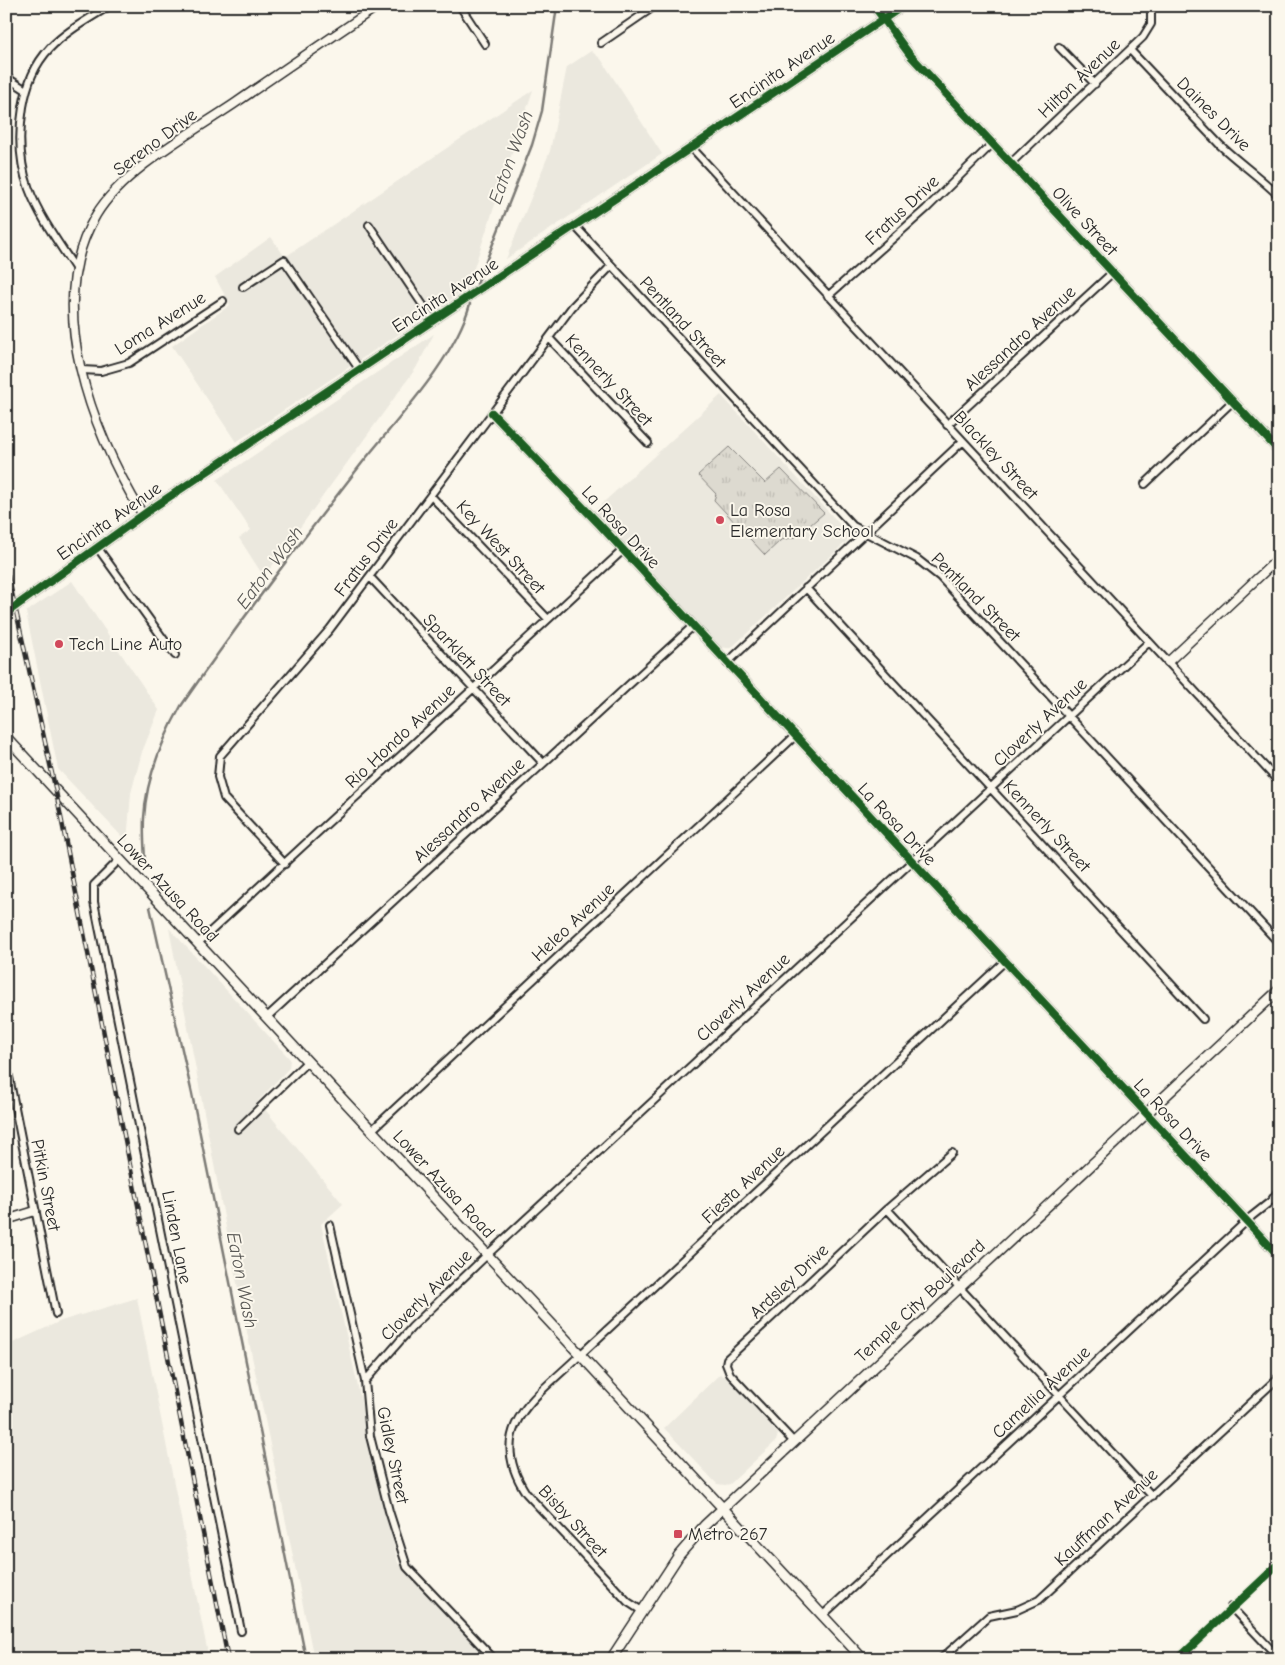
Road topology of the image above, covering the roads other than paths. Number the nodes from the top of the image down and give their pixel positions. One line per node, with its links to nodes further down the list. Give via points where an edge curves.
1 (109, 6): 15 (street, via 51,47 34,69)
2 (378, 6): 23 (street, Sereno Drive, via 209,120 124,182 97,214 80,249)
3 (460, 6): 10 (street)
4 (656, 6): 9 (street)
5 (874, 6): 8 (street, Olive Street)
6 (903, 6): 8 (street, Encinita Avenue)
7 (1151, 6): 12 (street, Hilton Avenue, via 1151,24)
8 (883, 20): 16 (street, Olive Street, via 910,55); 17 (street, Encinita Avenue)
9 (601, 43)
10 (485, 44)
11 (1059, 47): 14 (street)
12 (1130, 50): 14 (street, Hilton Avenue); 19 (street, Daines Drive, via 1232,158 1254,172)
13 (6, 77): 15 (street)
14 (1094, 84): 18 (street, Hilton Avenue)
15 (26, 90): 23 (street, via 20,157 24,179 42,218)
16 (993, 143): 18 (street, Olive Street); 26 (street, Fratus Drive)
17 (692, 148): 21 (street, Encinita Avenue); 26 (street, Blackley Street)
18 (1011, 163): 24 (street, Olive Street)
19 (1279, 196)
20 (369, 225): 28 (street)
21 (575, 226): 22 (street, Pentland Street); 28 (street, Encinita Avenue)
22 (610, 266): 29 (street, Fratus Drive, via 587,289); 41 (street, Pentland Street, via 810,482)
23 (75, 268): 31 (street, Sereno Drive, via 76,336)
24 (1112, 273): 32 (street, Olive Street); 34 (street, Alessandro Avenue)
25 (243, 287): 30 (street, via 284,260)
26 (828, 296): 34 (street, Blackley Street)
27 (223, 301): 31 (street, Loma Avenue, via 129,363 101,371)
28 (433, 320): 30 (street, Encinita Avenue)
29 (549, 338): 33 (street, Fratus Drive); 36 (street, Kennerly Street)
30 (358, 369): 40 (street, Encinita Avenue)
31 (82, 370): 40 (street, Sereno Drive, via 87,395 107,450)
32 (1233, 401): 37 (street, Olive Street); 38 (street)
33 (492, 413): 39 (street, Fratus Drive); 43 (street, La Rosa Drive)
34 (948, 425): 35 (street, Blackley Street)
35 (962, 442): 41 (street); 50 (street, Blackley Street)
36 (648, 443)
37 (1279, 451)
38 (1144, 484)
39 (432, 496): 45 (street, Fratus Drive); 48 (street, Key West Street)
40 (143, 515): 42 (street, Encinita Avenue)
41 (865, 534): 46 (street); 55 (street, Pentland Street, via 917,559 940,577)
42 (97, 547): 47 (street, Encinita Avenue); 51 (street)
43 (622, 551): 48 (street, Rio Hondo Avenue); 49 (street, La Rosa Drive)
44 (1279, 558): 52 (street)
45 (370, 577): 54 (street, Sparklett Street); 63 (street, Fratus Drive, via 311,654 220,756 219,788 224,798)
46 (806, 588): 53 (street); 60 (street, Kennerly Street)
47 (6, 613)
48 (548, 619): 54 (street, Rio Hondo Avenue)
49 (693, 626): 53 (street, La Rosa Drive); 58 (street, Alessandro Avenue)
50 (1149, 642): 52 (street, Blackley Street); 55 (street, Cloverly Avenue)
51 (175, 655)
52 (1168, 662): 59 (street, Blackley Street)
53 (727, 663): 56 (street, La Rosa Drive)
54 (473, 688): 58 (street, Sparklett Street); 63 (street, Rio Hondo Avenue)
55 (1069, 716): 60 (street, Cloverly Avenue); 65 (street, Pentland Street)
56 (795, 736): 62 (street, La Rosa Drive); 74 (street, Heleo Avenue)
57 (6, 737): 61 (main road, Lower Azusa Road)
58 (542, 763): 68 (street, Alessandro Avenue)
59 (1279, 782)
60 (991, 788): 62 (street, Cloverly Avenue); 69 (street, Kennerly Street)
61 (120, 860): 64 (main road, Lower Azusa Road); 98 (street, Linden Lane, via 94,884 94,902)
62 (913, 862): 66 (street, La Rosa Drive); 82 (street, Cloverly Avenue)
63 (285, 864): 64 (street, Rio Hondo Avenue)
64 (198, 943): 68 (main road, Lower Azusa Road)
65 (1279, 943)
66 (1004, 962): 72 (street, La Rosa Drive); 86 (street, Fiesta Avenue)
67 (1279, 990): 72 (main road, Temple City Boulevard)
68 (267, 1017): 70 (main road, Lower Azusa Road)
69 (1203, 1019)
70 (308, 1061): 73 (street); 74 (main road, Lower Azusa Road)
71 (6, 1062): 78 (street, Pitkin Street)
72 (1147, 1114): 80 (street, La Rosa Drive); 84 (main road, Temple City Boulevard)
73 (238, 1129)
74 (372, 1130): 82 (main road, Lower Azusa Road)
75 (952, 1152): 77 (street, Ardsley Drive)
76 (1279, 1190): 80 (street, Camellia Avenue, via 1271,1202)
77 (887, 1209): 84 (street); 91 (street, Ardsley Drive, via 727,1359 730,1374)
78 (35, 1211): 79 (street); 85 (street, Pitkin Street)
79 (6, 1220)
80 (1246, 1222): 83 (street, La Rosa Drive); 89 (street, Camellia Avenue)
81 (330, 1225): 88 (street, Gidley Street)
82 (488, 1254): 86 (main road, Lower Azusa Road); 88 (street, Cloverly Avenue, via 412,1327)
83 (1279, 1256)
84 (958, 1287): 89 (street); 91 (main road, Temple City Boulevard)
85 (56, 1314)
86 (580, 1354): 90 (street, Fiesta Avenue, via 525,1408); 93 (main road, Lower Azusa Road)
87 (1279, 1377): 92 (street, Kauffman Avenue)
88 (364, 1380): 101 (street, Gidley Street, via 370,1436 407,1567)
89 (1059, 1394): 92 (street); 97 (street, Camellia Avenue)
90 (511, 1436): 96 (street, Bisby Street, via 510,1460 526,1493 628,1602)
91 (793, 1441): 93 (main road, Temple City Boulevard)
92 (1152, 1496): 104 (street, Kauffman Avenue, via 1039,1600 1017,1610 989,1616)
93 (724, 1507): 96 (main road, Temple City Boulevard, via 690,1541); 97 (main road, Lower Azusa Road)
94 (1279, 1564): 95 (street)
95 (1231, 1607): 100 (street); 105 (street)
96 (642, 1611): 102 (main road, Temple City Boulevard)
97 (823, 1615): 99 (main road, Lower Azusa Road)
98 (241, 1631)
99 (861, 1656): 103 (main road, Lower Azusa Road)
100 (1279, 1658)
101 (494, 1659)
102 (611, 1659)
103 (870, 1659)
104 (941, 1659)
105 (1178, 1659)

